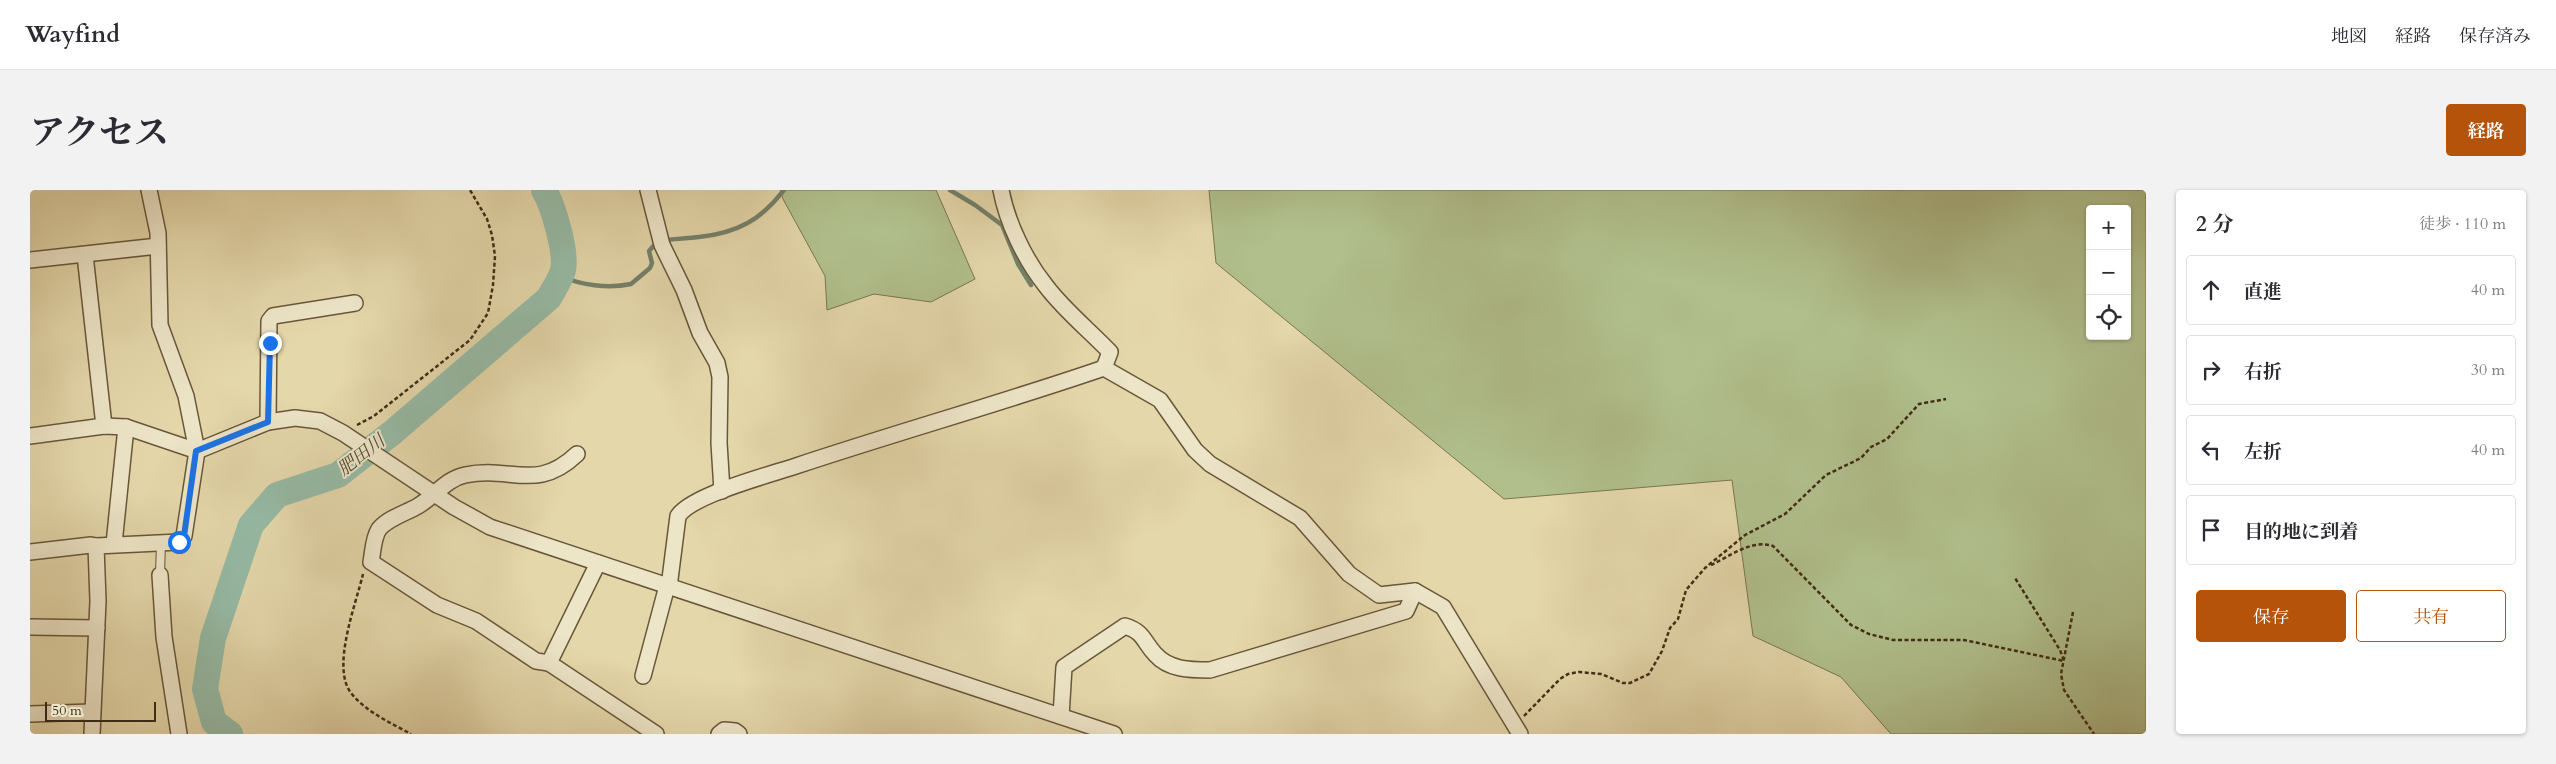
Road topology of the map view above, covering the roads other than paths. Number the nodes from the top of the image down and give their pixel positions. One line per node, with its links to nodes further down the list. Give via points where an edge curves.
1 (149, 190): 4 (street)
2 (648, 190): 15 (street, via 662,245 684,290 700,334 717,363 722,491)
3 (1001, 190): 8 (street, via 1013,228 1045,286 1110,352)
4 (158, 246): 5 (street); 13 (street, via 160,324 186,396)
5 (85, 255): 6 (street); 10 (street)
6 (30, 260)
7 (355, 303): 9 (street, via 273,316 270,321)
8 (1104, 368): 15 (street); 24 (street, via 1160,400 1195,450 1210,464 1300,518 1348,574 1379,595)
9 (268, 422): 13 (street); 16 (street, via 295,418 320,421 348,436)
10 (104, 426): 11 (street); 12 (street)
11 (126, 427): 13 (street); 18 (street)
12 (30, 436)
13 (196, 451): 17 (street, via 184,536 179,542)
14 (577, 454): 16 (street, via 566,464 544,475 464,475 451,480)
15 (717, 492): 23 (street, via 683,509 678,516)
16 (435, 495): 21 (street, via 490,527); 27 (street, via 380,528 371,562 437,605 476,621 536,661)
17 (161, 542): 18 (street); 22 (lane)
18 (114, 544): 19 (street)
19 (96, 546): 20 (street); 26 (street)
20 (30, 552)
21 (598, 563): 23 (street); 27 (street)
22 (160, 575): 34 (street, via 164,637)
23 (668, 587): 28 (street); 31 (street)
24 (1415, 591): 31 (street, via 1406,611 1210,670 1179,669 1156,656 1138,630 1125,626 1064,667); 32 (street, via 1443,607)
25 (30, 627): 26 (street)
26 (97, 628): 29 (street)
27 (549, 663): 35 (street)
28 (643, 676)
29 (91, 712): 30 (street); 33 (street)
30 (30, 714)
31 (1061, 716): 38 (street)
32 (1518, 728)
33 (92, 734)
34 (179, 734)
35 (656, 734)
36 (719, 734): 37 (street, via 724,730)
37 (739, 734)
38 (1114, 734)

